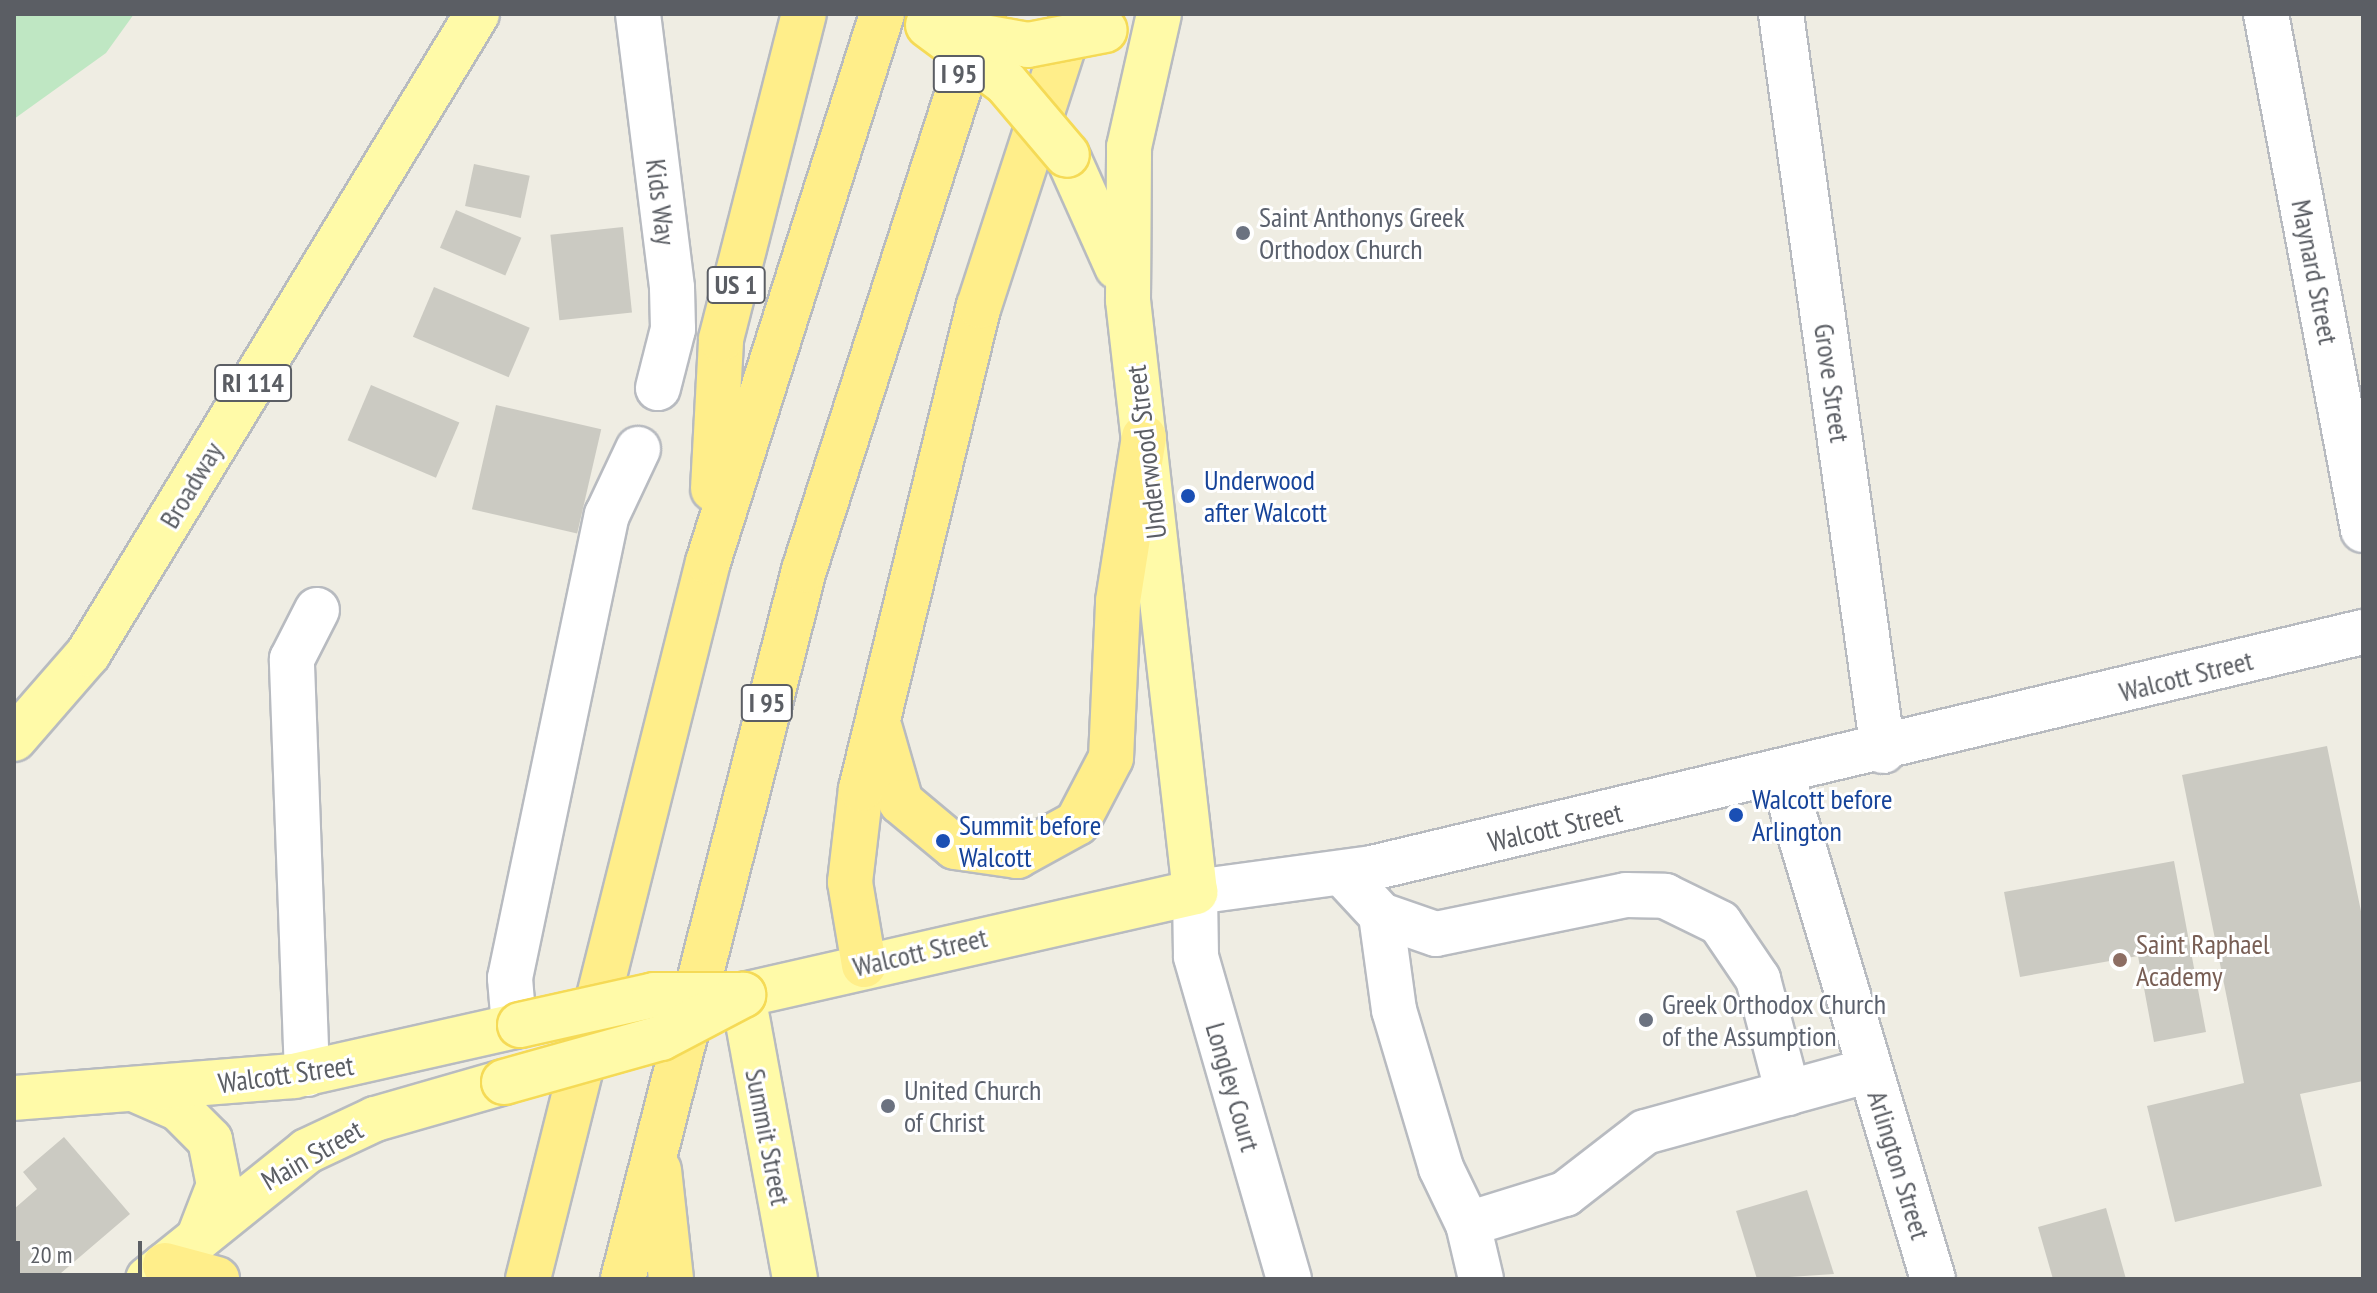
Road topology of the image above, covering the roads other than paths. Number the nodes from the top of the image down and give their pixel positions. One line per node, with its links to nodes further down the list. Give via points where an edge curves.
1 (638, 14): 12 (street, Kids Way, via 672,299)
2 (804, 14): 16 (highway, US 1, via 721,339)
3 (882, 14): 16 (highway)
4 (983, 14): 35 (highway, I 95, via 804,570)
5 (1159, 14): 11 (main road, Underwood Street, via 1129,147)
6 (1781, 14): 21 (street, Grove Street)
7 (2266, 14): 15 (street, Maynard Street)
8 (471, 16): 20 (main road, Broadway / RI 114, via 88,654)
9 (1103, 19): 10 (main road, bridge, via 1028,45); 19 (highway, via 979,306)
10 (912, 20): 11 (main road, bridge, via 1006,83 1067,155)
11 (1128, 300): 13 (main road, Underwood Street)
12 (658, 388)
13 (1144, 437): 19 (highway, via 1118,601 1111,758 1077,823 1017,856 977,854 943,841 901,802); 24 (main road, Underwood Street)
14 (638, 449): 28 (street, via 607,515 510,978)
15 (2363, 530)
16 (708, 562): 40 (highway)
17 (317, 610): 30 (street, via 292,659)
18 (2363, 632): 21 (street, Walcott Street)
19 (878, 715): 26 (highway, via 851,854)
20 (14, 739)
21 (1883, 751): 22 (street, Walcott Street)
22 (1782, 775): 23 (street, Walcott Street); 29 (street, Arlington Street)
23 (1343, 874): 24 (street, Walcott Street); 25 (street)
24 (1195, 892): 26 (main road, Walcott Street); 44 (street, Longley Court, via 1196,956)
25 (1381, 915): 33 (street, via 1436,934 1626,895 1665,896 1720,923 1758,979); 36 (street, via 1394,1010 1441,1168)
26 (864, 965): 27 (main road, Walcott Street)
27 (752, 993): 28 (main road, Walcott Street, bridge, via 654,995); 31 (main road, Walcott Street, bridge, via 661,1038); 43 (main road, Summit Street, via 750,1044)
28 (517, 1026): 30 (main road, Walcott Street)
29 (1870, 1070): 33 (street); 46 (street, Arlington Street)
30 (307, 1074): 32 (main road, Walcott Street)
31 (504, 1082): 37 (main road, Main Street, via 340,1134 274,1174)
32 (136, 1090): 34 (main road, Walcott Street); 37 (main road, via 179,1109 210,1140 219,1185)
33 (1788, 1093): 36 (street, via 1645,1132 1565,1194)
34 (14, 1098)
35 (656, 1146): 41 (highway, I 95); 42 (highway)
36 (1468, 1224): 45 (street)
37 (199, 1236): 38 (main road, Main Street)
38 (157, 1272): 39 (highway)
39 (217, 1279)
40 (528, 1279)
41 (623, 1279)
42 (671, 1279)
43 (795, 1279)
44 (1289, 1279)
45 (1481, 1279)
46 (1933, 1279)

